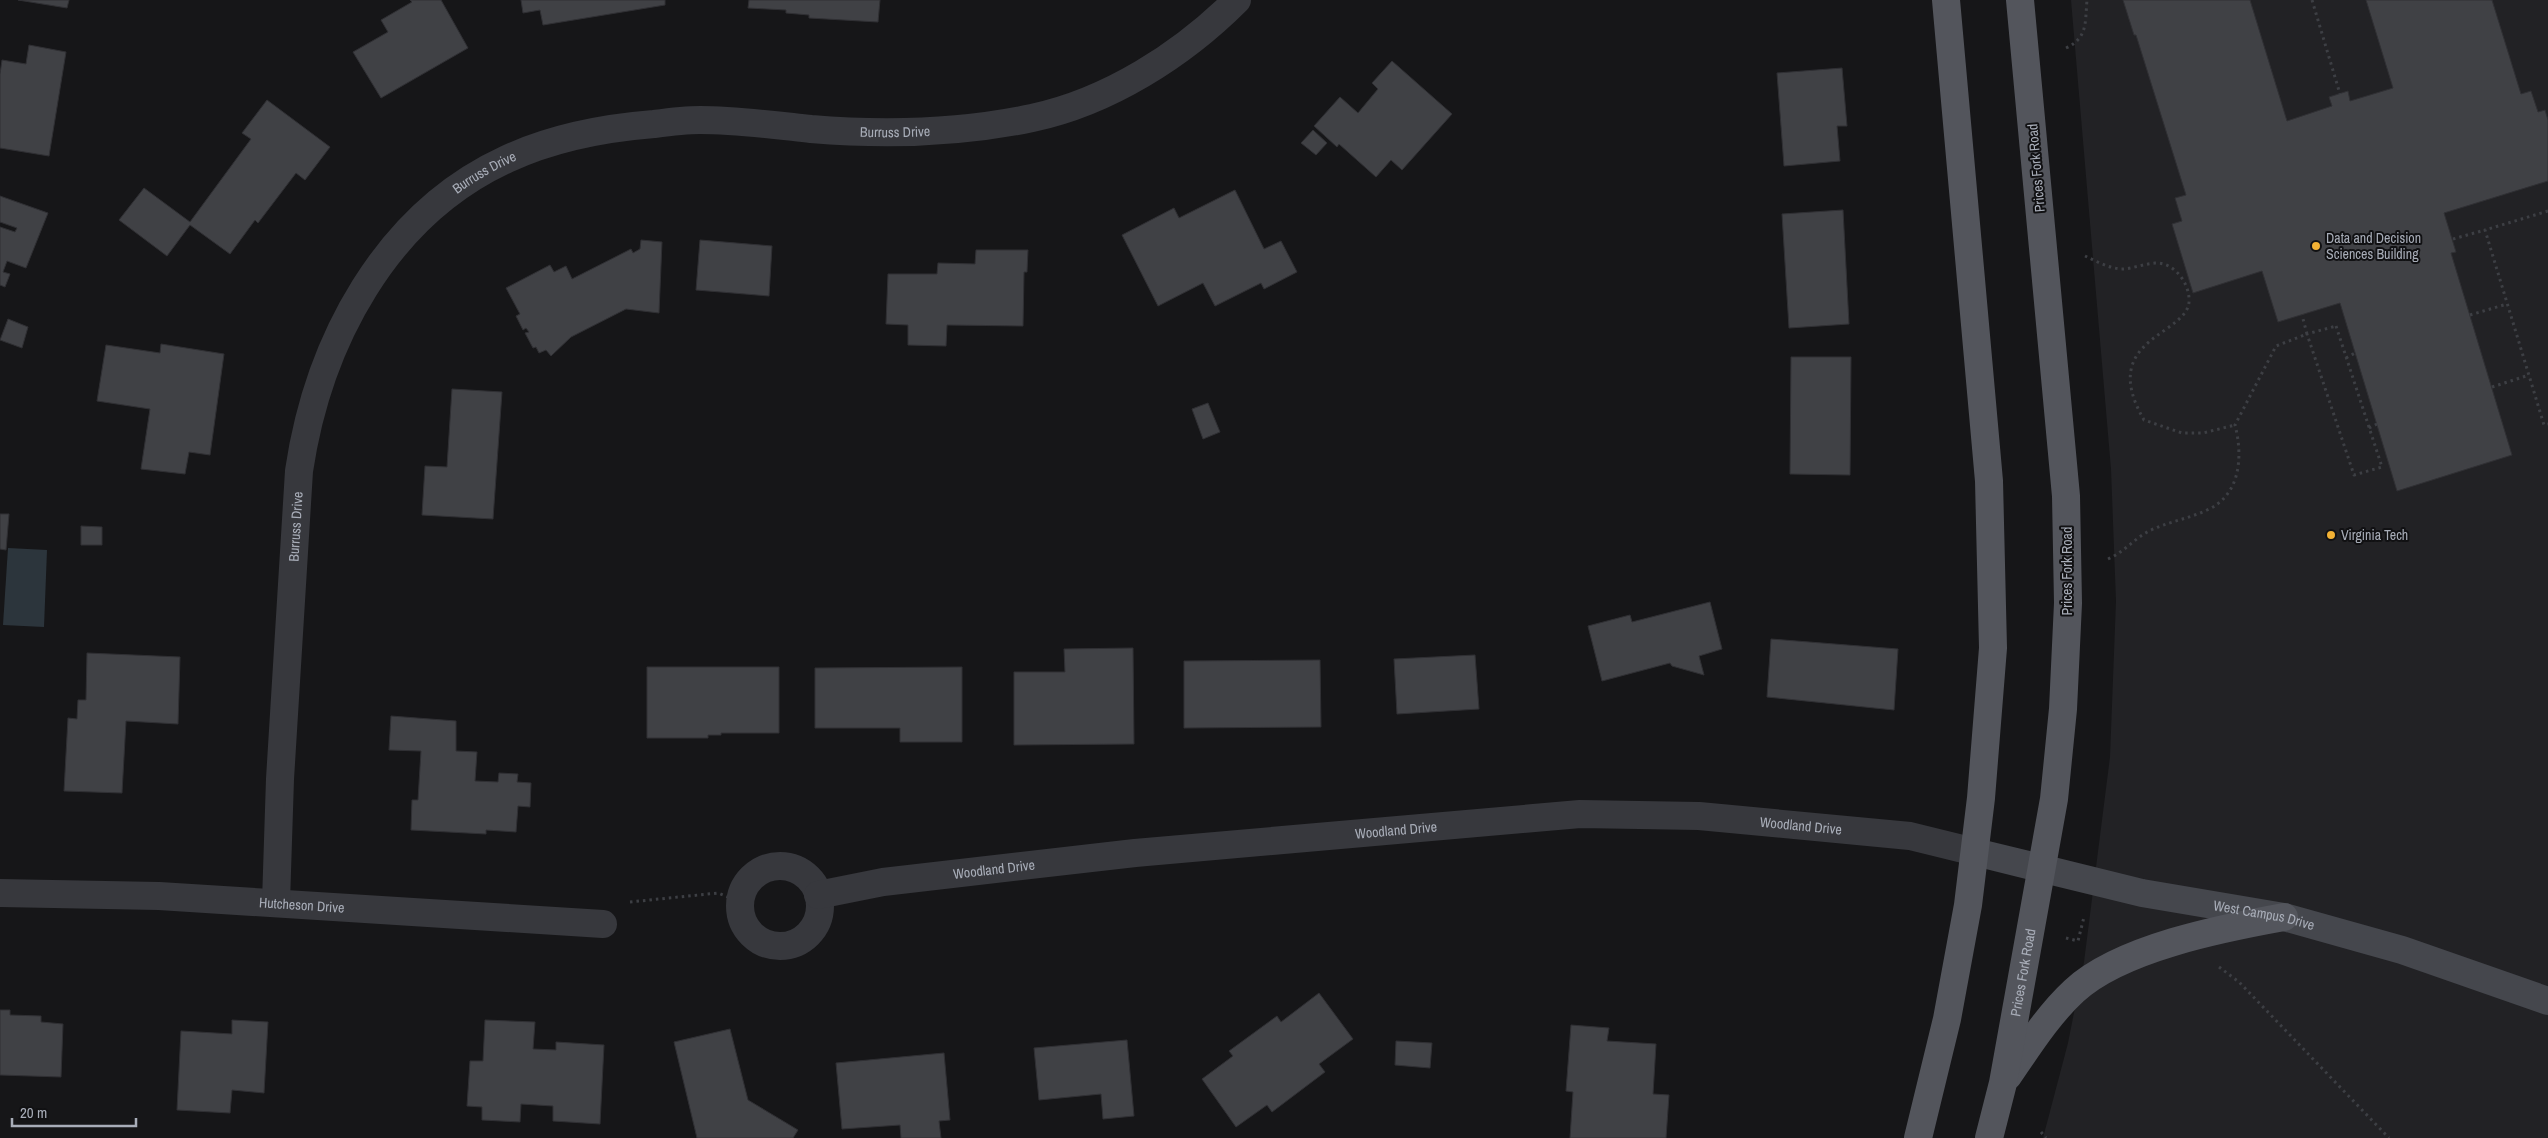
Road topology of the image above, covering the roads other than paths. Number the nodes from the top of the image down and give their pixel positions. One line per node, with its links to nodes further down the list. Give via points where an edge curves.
1 (1237, 0): 8 (street, Burruss Drive, via 1187,43 1132,79 1084,102 1034,118 984,126 908,131 813,129 699,120 612,128 541,146 503,160 427,212 394,246 347,317 318,386 308,421 298,490 281,760)
2 (1946, 0): 4 (main road, via 1988,472 1993,592 1993,648)
3 (2020, 0): 5 (main road, Prices Fork Road, via 2066,496 2068,603 2063,710)
4 (1975, 852): 5 (street, West Campus Drive); 7 (street, Woodland Drive, via 1910,836 1699,816 1580,814 1116,855 883,882); 13 (main road, via 1947,1019)
5 (2043, 868): 9 (street, West Campus Drive, via 2142,892); 12 (main road, Prices Fork Road)
6 (0, 893): 8 (street, Hutcheson Drive)
7 (818, 894): 7 (street, via 820,910 815,925 805,937 791,944 775,946 760,942 748,931 741,918 740,902 744,887 754,875 768,867 784,866 799,871 811,880)
8 (276, 902): 10 (street, Hutcheson Drive)
9 (2284, 917): 11 (street, West Campus Drive, via 2402,950); 12 (main road, via 2140,953 2105,971 2074,991 2040,1029)
10 (603, 924)
11 (2548, 1001)
12 (2003, 1083): 14 (main road, Prices Fork Road)
13 (1918, 1138)
14 (1989, 1138)

